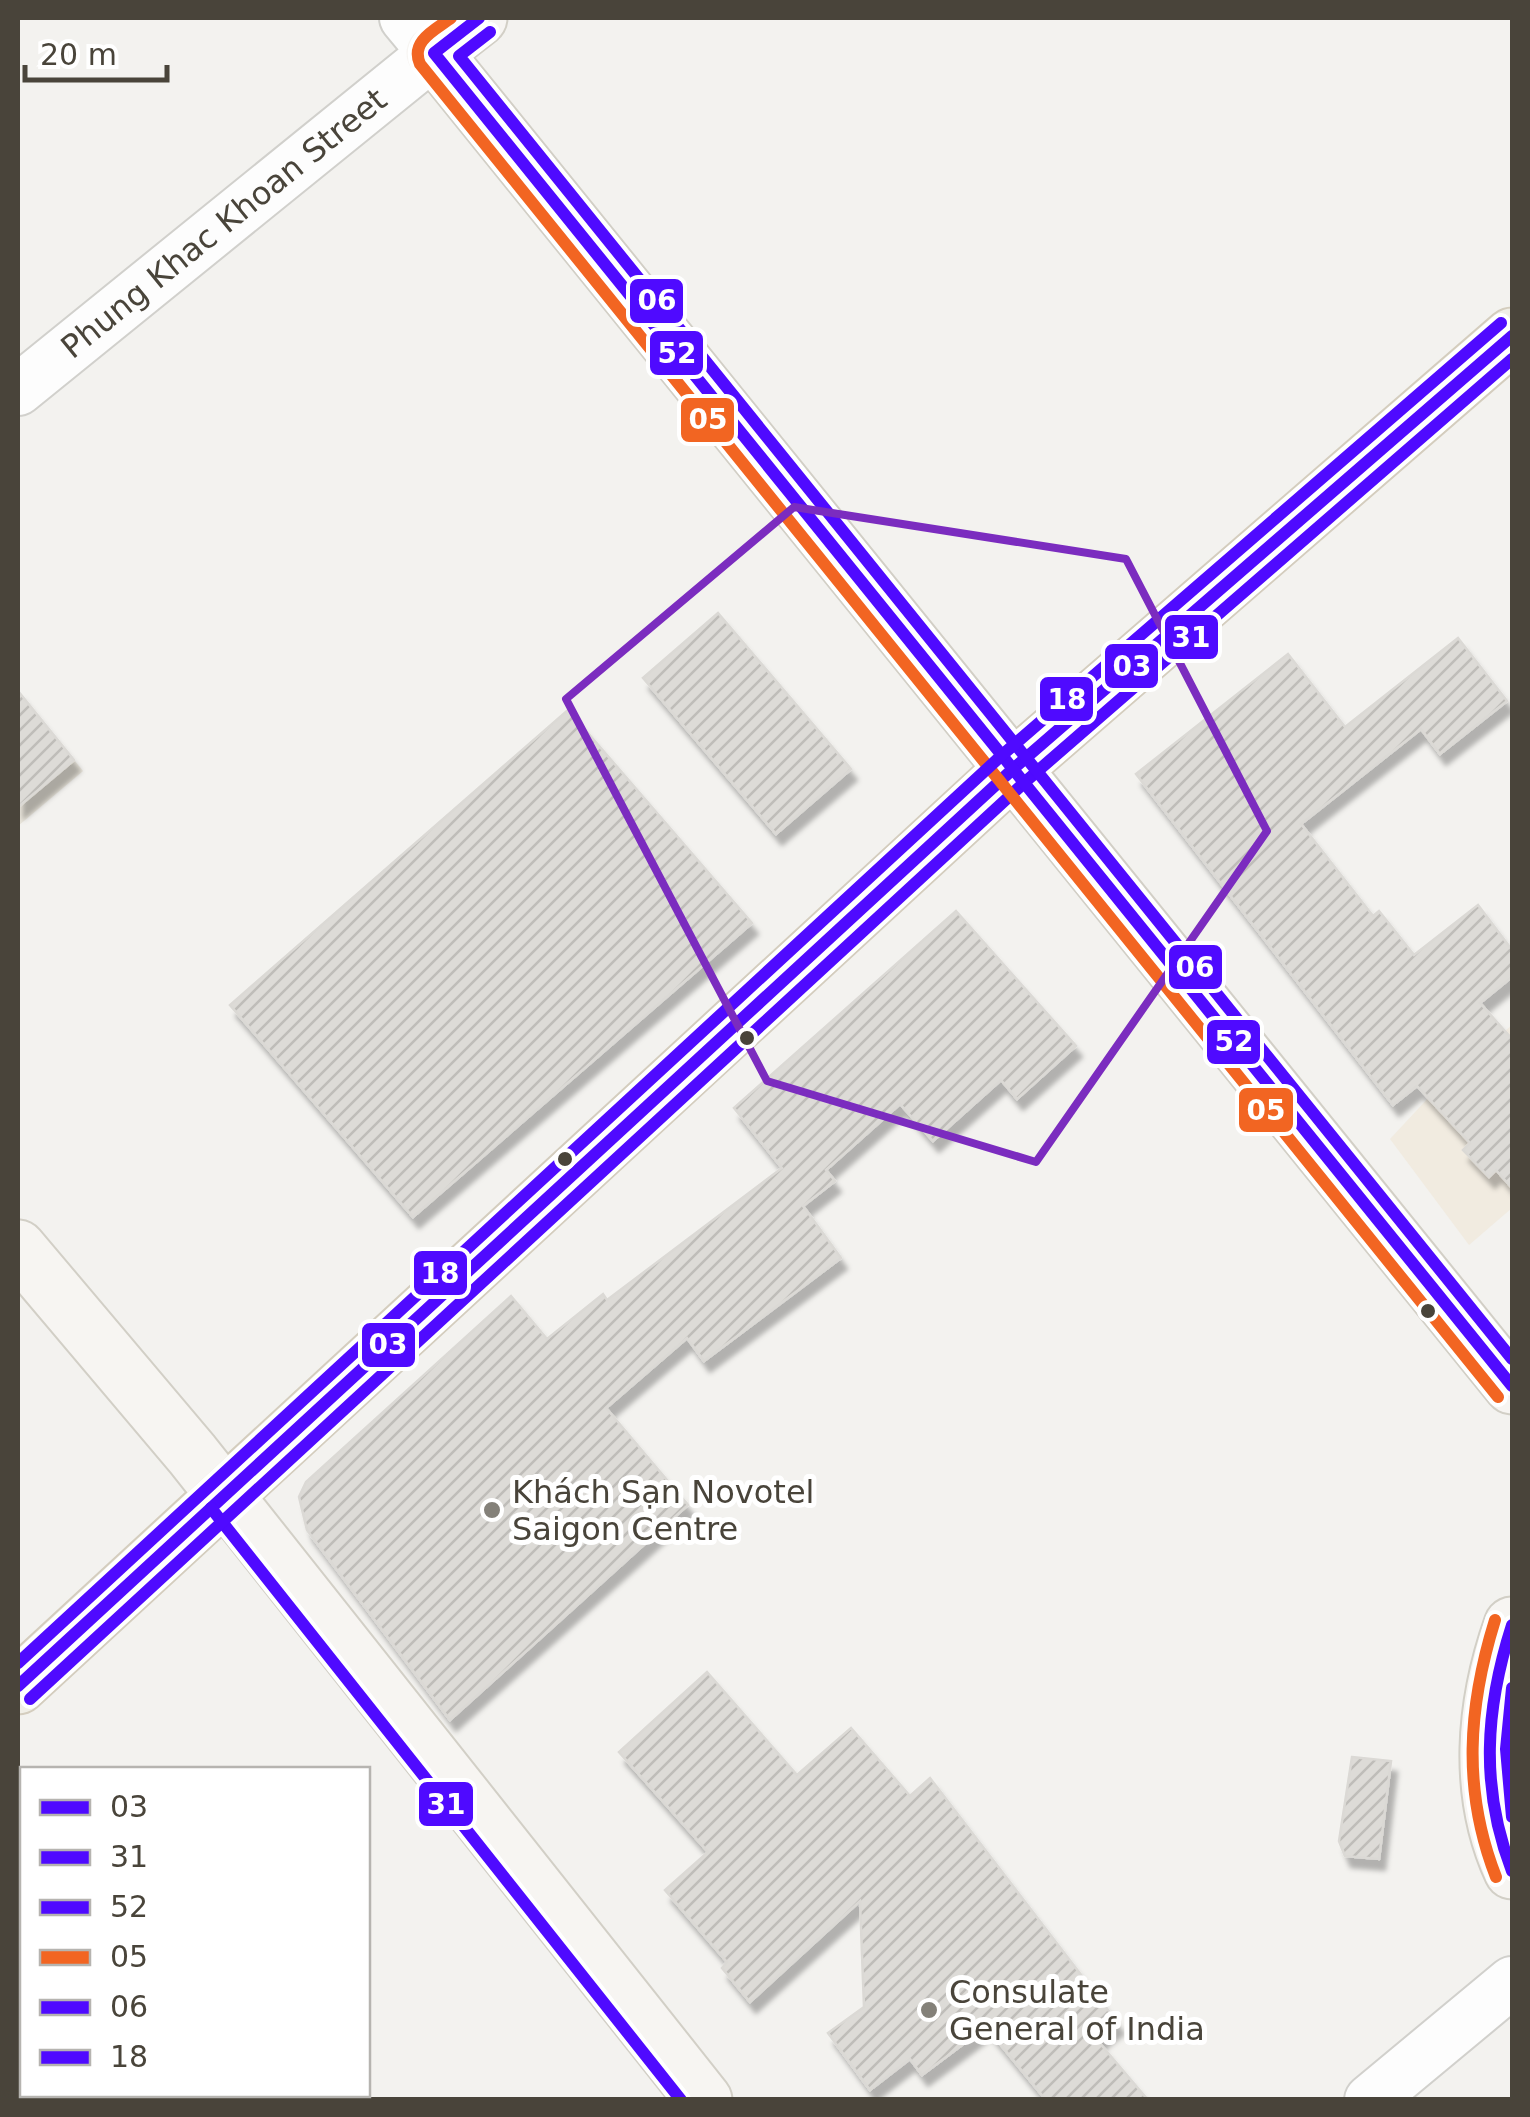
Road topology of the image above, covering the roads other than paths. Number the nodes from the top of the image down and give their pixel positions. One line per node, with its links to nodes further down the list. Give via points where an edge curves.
1 (479, 18): 2 (main road, Phung Khac Khoan Street)
2 (419, 36): 4 (street, Phung Khac Khoan Street); 5 (main road)
3 (1512, 336): 5 (main road)
4 (18, 390)
5 (1012, 768): 7 (main road); 8 (main road)
6 (18, 1248): 8 (main road)
7 (1512, 1386)
8 (226, 1497): 10 (main road); 13 (main road)
9 (1512, 1625): 11 (main road, via 1489,1714 1488,1764 1493,1813)
10 (18, 1686)
11 (1512, 1871)
12 (1512, 1982): 14 (street)
13 (704, 2100)
14 (1370, 2100)

